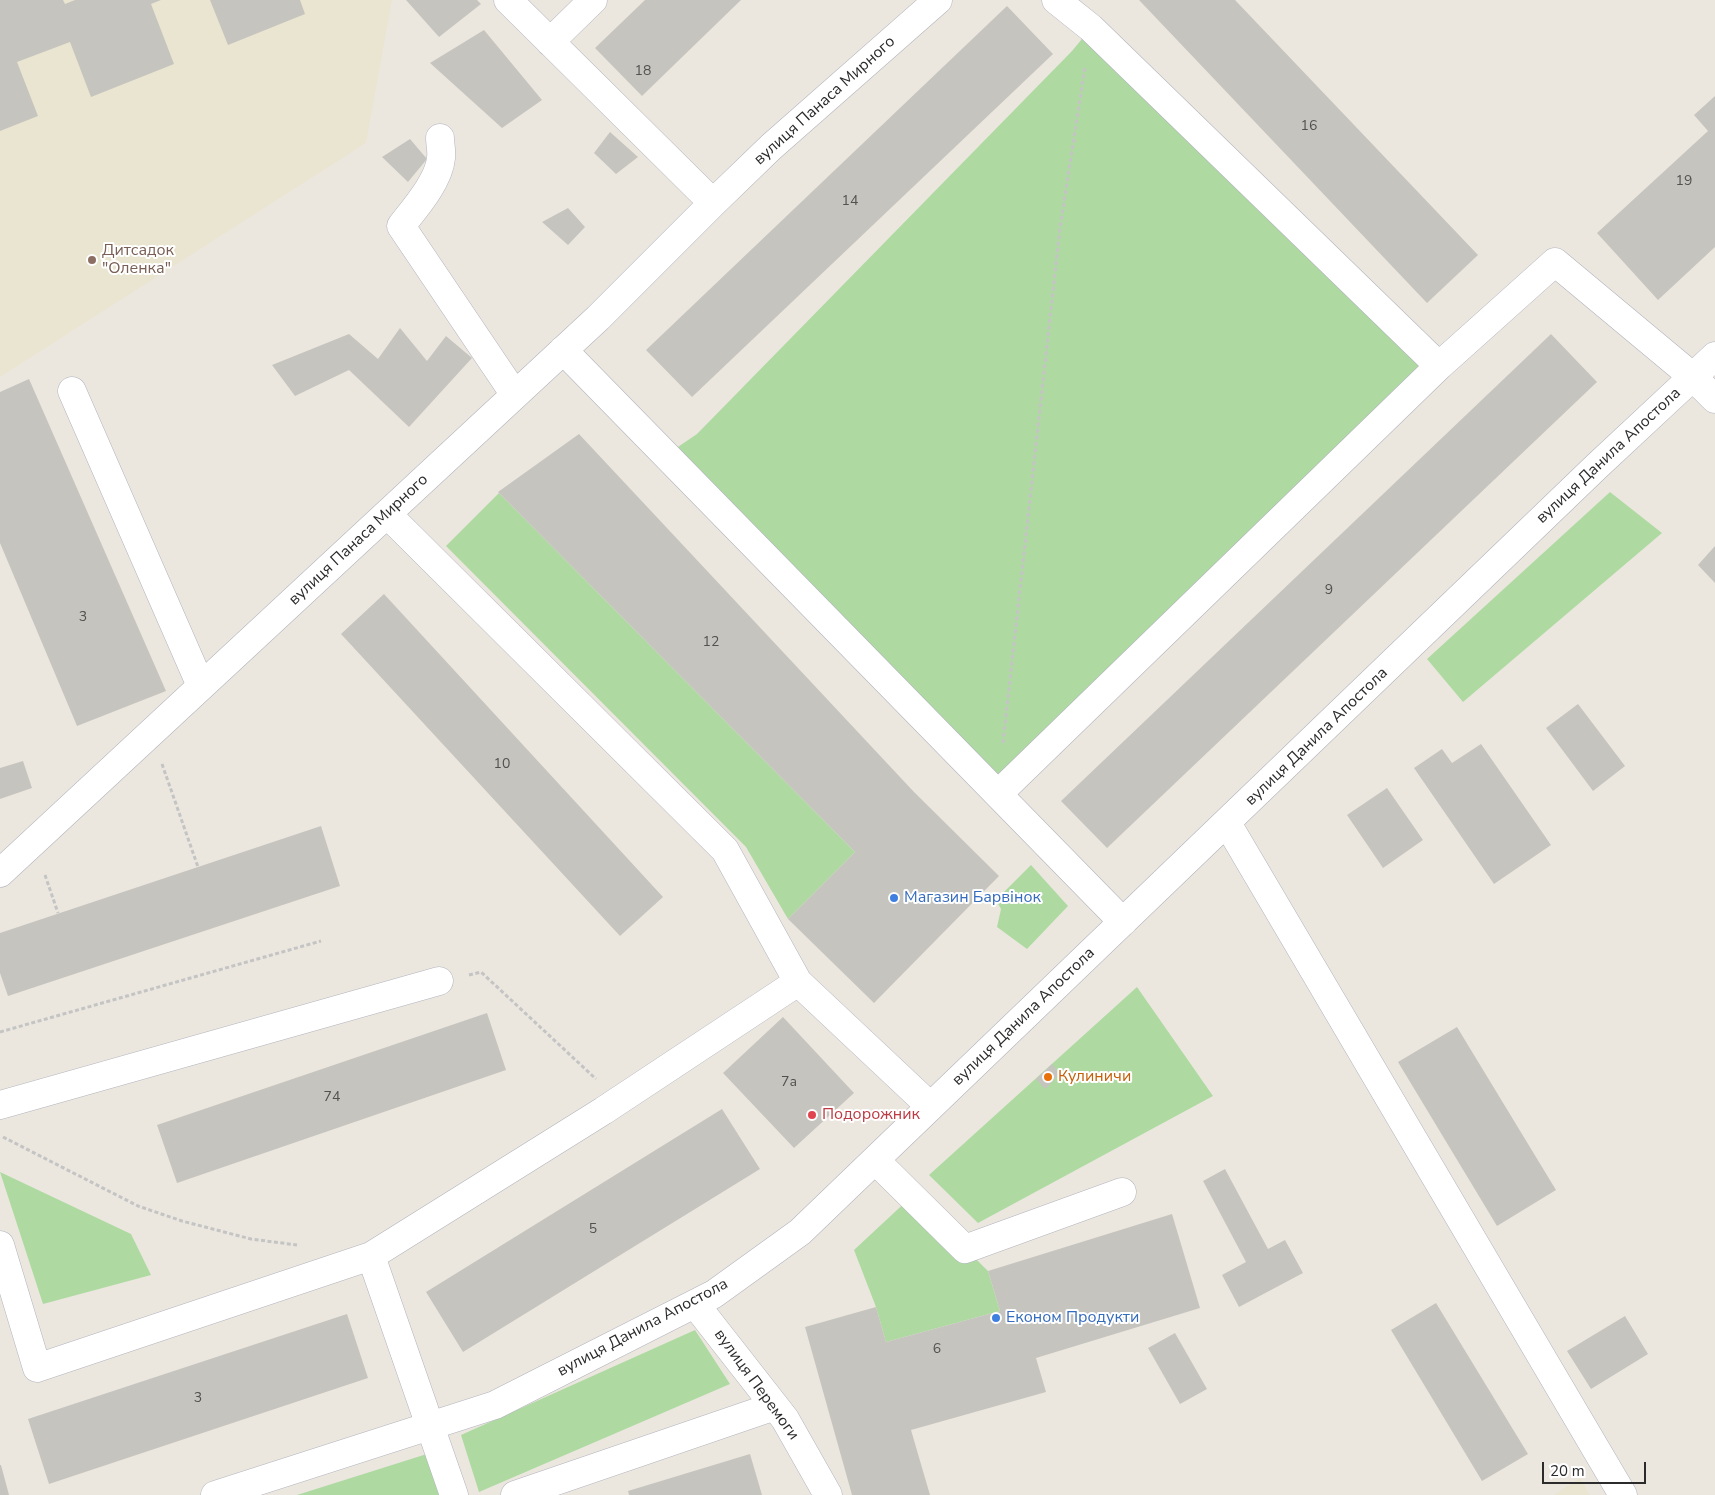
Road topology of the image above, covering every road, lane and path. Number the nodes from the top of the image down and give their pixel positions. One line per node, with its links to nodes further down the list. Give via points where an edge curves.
1 (508, 0): 6 (street)
2 (593, 0): 6 (street)
3 (938, 0): 8 (street, вулиця Панаса Мирного)
4 (1056, 0): 5 (street)
5 (1091, 28): 11 (street); 19 (path, via 1060,228)
6 (550, 42): 8 (street)
7 (440, 138): 14 (street, via 442,157 438,169 427,191 401,226)
8 (713, 203): 9 (street, вулиця Панаса Мирного)
9 (563, 350): 14 (street, вулиця Панаса Мирного); 20 (street)
10 (1715, 356): 12 (street, вулиця Данила Апостола)
11 (1440, 366): 12 (street, via 1555,262); 20 (street)
12 (1693, 377): 15 (street); 21 (street, вулиця Данила Апостола)
13 (72, 391): 17 (street)
14 (515, 395): 16 (street, вулиця Панаса Мирного)
15 (1715, 399)
16 (387, 514): 17 (street, вулиця Панаса Мирного); 29 (street, via 725,850)
17 (201, 686): 18 (street, вулиця Панаса Мирного)
18 (152, 733): 22 (street, вулиця Панаса Мирного); 23 (path)
19 (1003, 744)
20 (998, 794): 26 (street)
21 (1227, 822): 26 (street, вулиця Данила Апостола); 47 (street)
22 (34, 842): 24 (street, вулиця Панаса Мирного); 25 (path)
23 (198, 866)
24 (0, 873)
25 (58, 913)
26 (1124, 922): 33 (street, вулиця Данила Апостола)
27 (321, 941): 30 (path)
28 (439, 981): 31 (path, via 481,972); 32 (street)
29 (798, 982): 31 (street); 33 (street)
30 (0, 1032)
31 (619, 1100): 39 (street)
32 (0, 1104)
33 (930, 1106): 35 (street, вулиця Данила Апостола)
34 (0, 1135): 38 (path, via 138,1206 251,1239)
35 (876, 1160): 36 (street, via 965,1249); 40 (street, вулиця Данила Апостола, via 800,1232)
36 (1122, 1192)
37 (0, 1245): 39 (street, via 37,1368)
38 (306, 1246)
39 (371, 1256): 42 (street)
40 (695, 1304): 41 (street, вулиця Перемоги); 42 (street, вулиця Данила Апостола, via 494,1405)
41 (775, 1406): 45 (street); 46 (street, вулиця Перемоги)
42 (431, 1426): 43 (street, вулиця Данила Апостола); 44 (street)
43 (215, 1495)
44 (454, 1495)
45 (515, 1495)
46 (828, 1495)
47 (1623, 1495)

